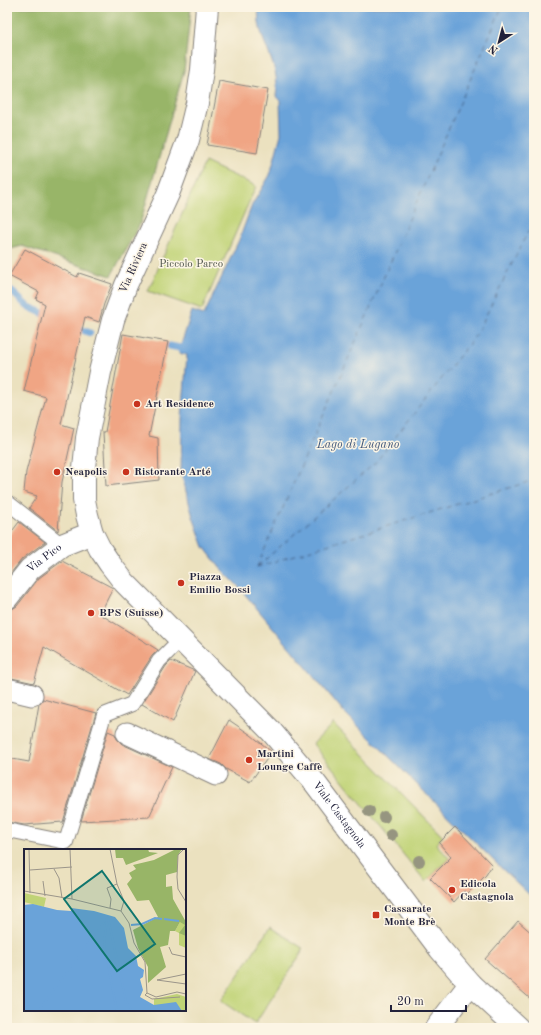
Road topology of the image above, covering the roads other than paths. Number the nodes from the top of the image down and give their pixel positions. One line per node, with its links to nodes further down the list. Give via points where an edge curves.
1 (207, 7): 3 (main road, Via Riviera, via 202,70 188,140 168,194 126,285 113,320 100,372 84,468 84,500)
2 (7, 502): 4 (lane)
3 (92, 533): 4 (main road, Via Pico); 6 (main road, Viale Castagnola, via 124,582)
4 (62, 545): 5 (main road, Via Pico, via 30,569)
5 (7, 598)
6 (180, 640): 11 (lane, via 159,661 132,704 104,715 66,842); 12 (main road, Viale Castagnola, via 294,757 440,949)
7 (7, 689): 8 (street)
8 (32, 695)
9 (127, 733): 10 (street)
10 (216, 775)
11 (7, 830)
12 (470, 984): 13 (main road); 14 (main road, Viale Castagnola)
13 (436, 1028)
14 (518, 1028)

